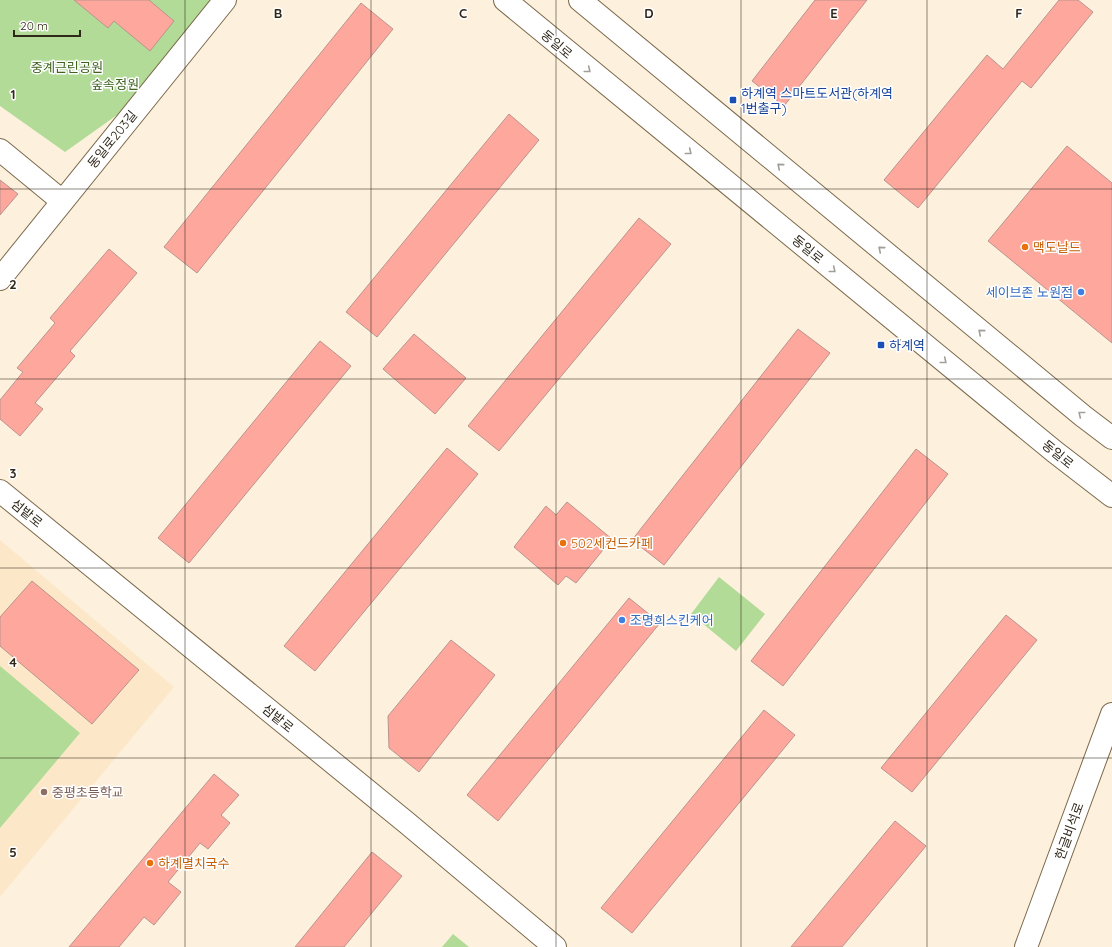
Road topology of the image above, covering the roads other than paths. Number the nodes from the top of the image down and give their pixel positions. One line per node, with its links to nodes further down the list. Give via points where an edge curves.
1 (225, 0): 5 (main road, 동일로203길)
2 (505, 0): 9 (main road, 동일로, one-way to 9, via 1018,422)
3 (580, 0): 7 (main road, one-way to 3)
4 (0, 150): 5 (main road)
5 (62, 201): 6 (main road, 동일로203길)
6 (0, 279)
7 (1111, 437)
8 (0, 491): 11 (main road, 섬밭로)
9 (1112, 496)
10 (1112, 714): 12 (main road, 한글비석로)
11 (555, 947)
12 (1026, 947)

